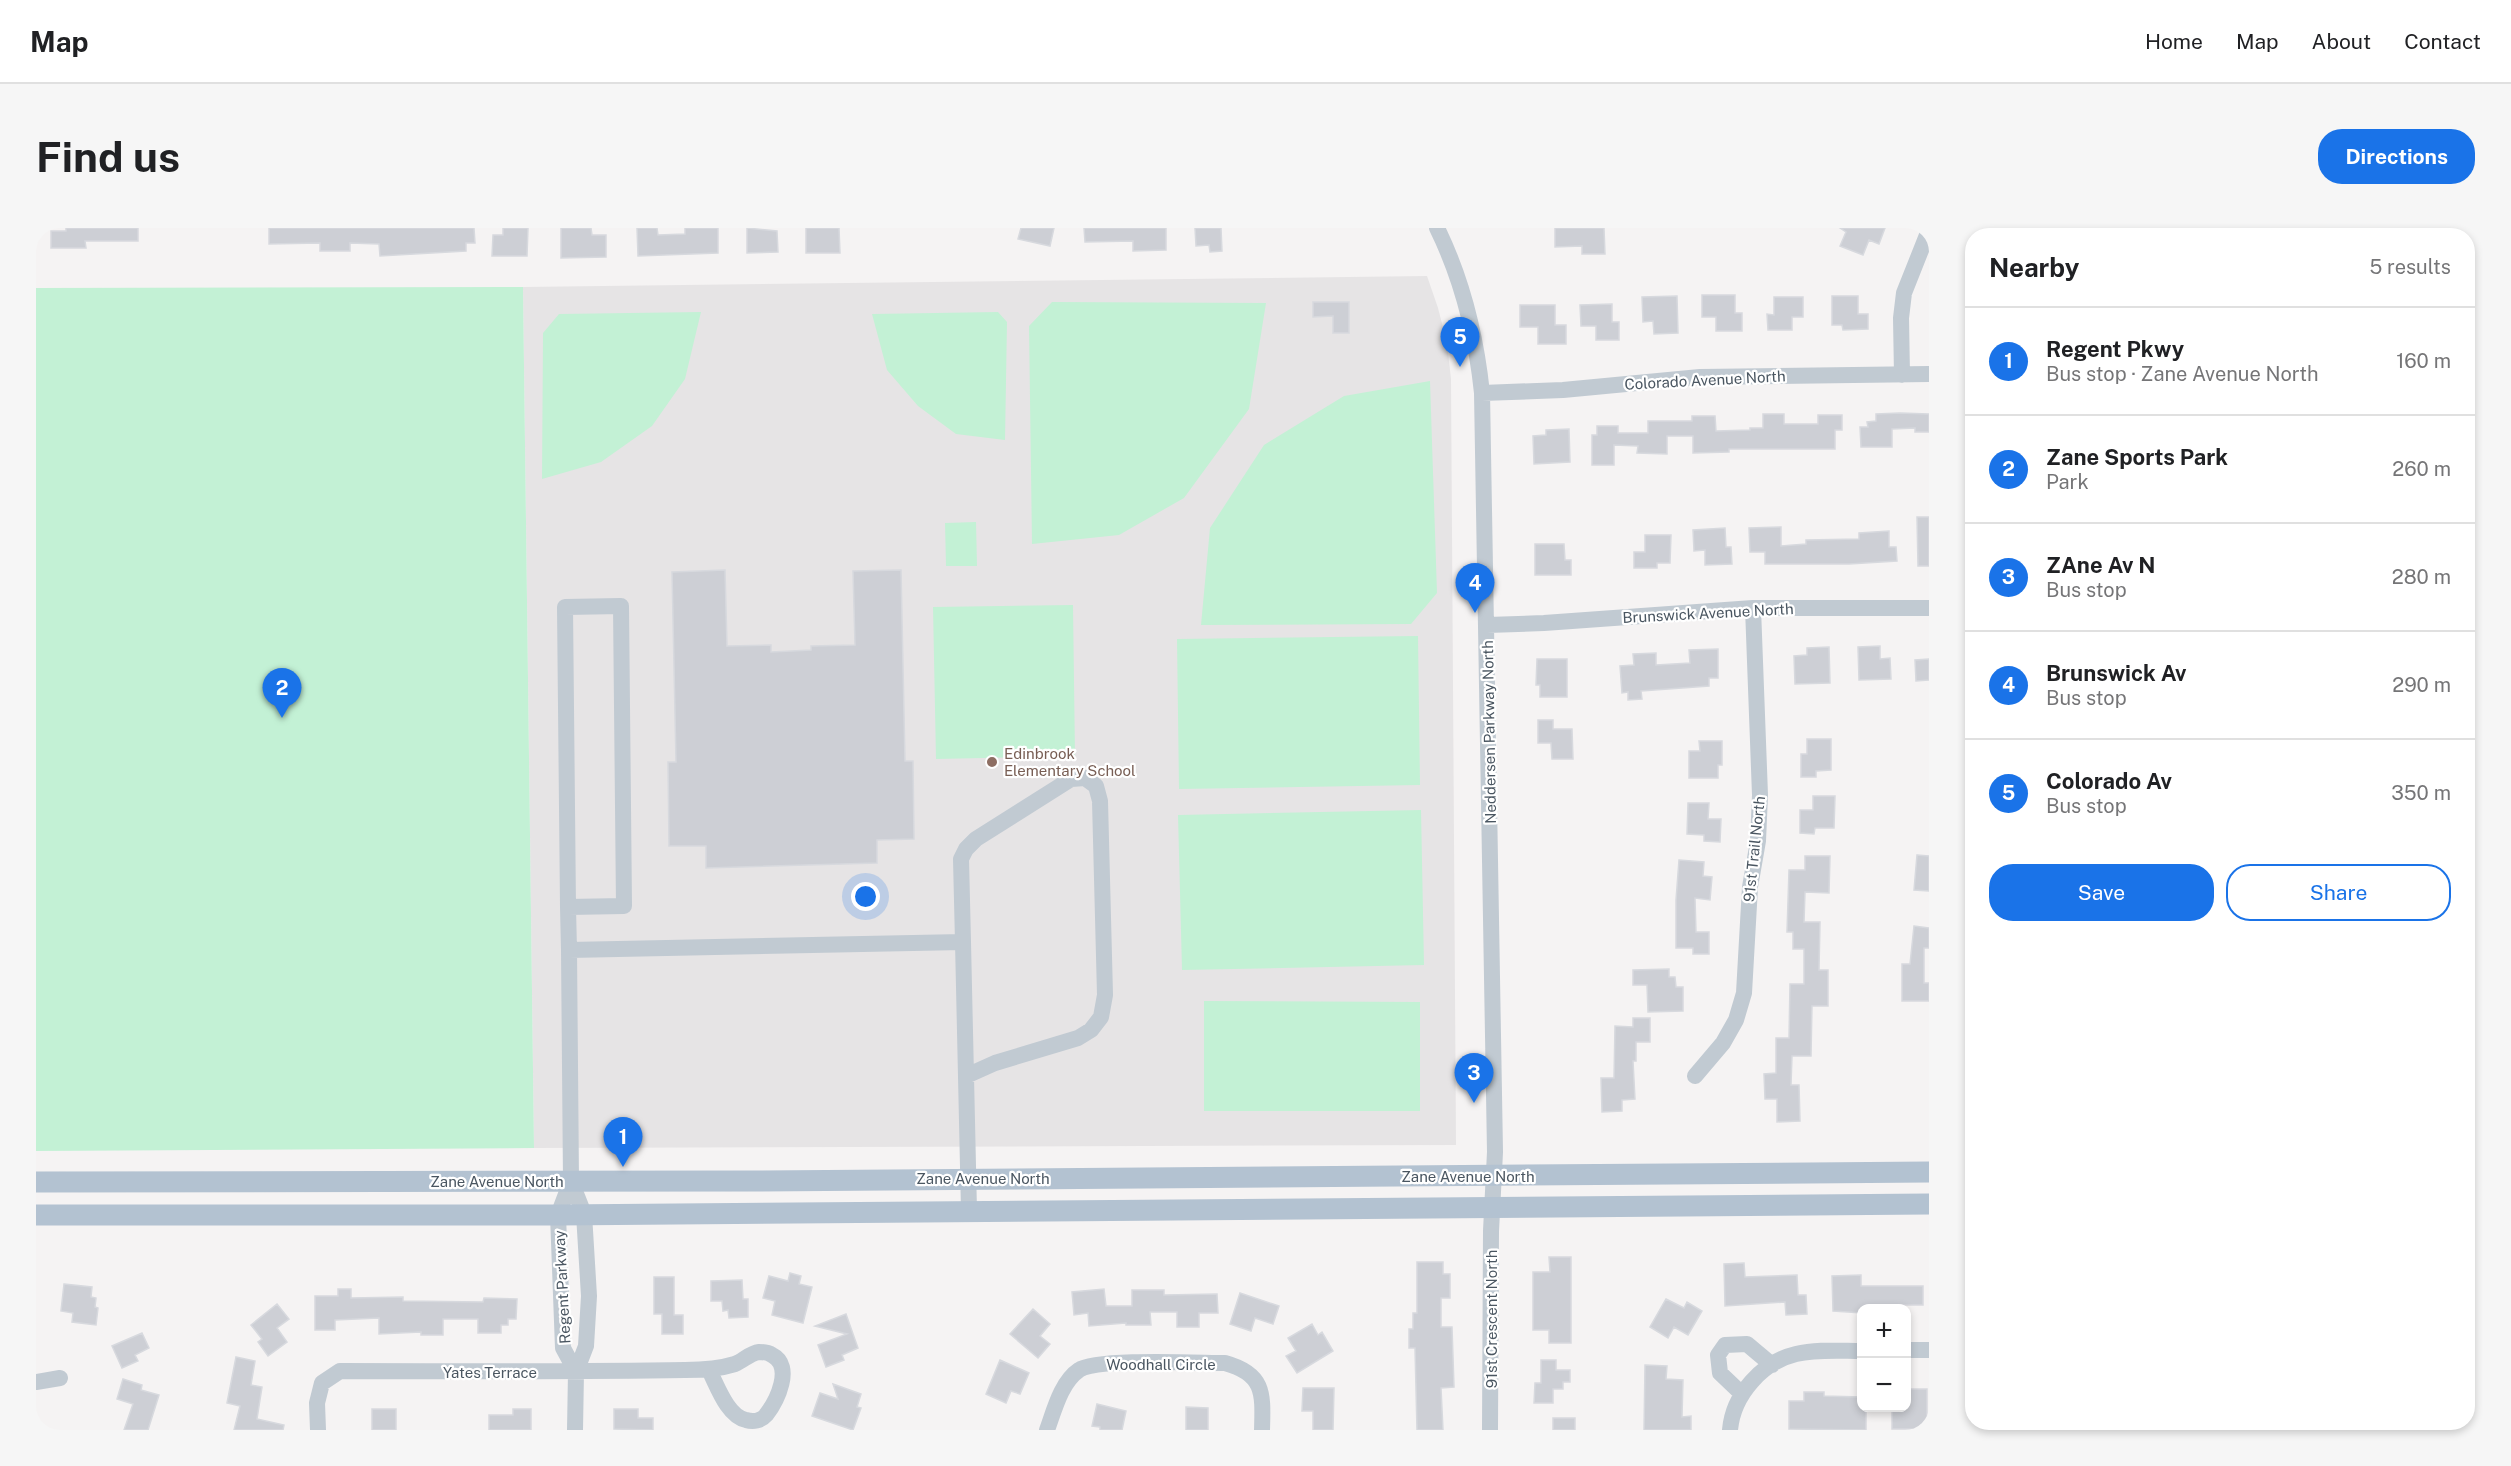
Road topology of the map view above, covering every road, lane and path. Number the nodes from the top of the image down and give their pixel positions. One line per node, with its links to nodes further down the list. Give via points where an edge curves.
1 (1437, 228): 5 (street, Neddersen Parkway North, via 1469,312)
2 (1929, 230): 4 (street, via 1904,293)
3 (1929, 374): 4 (street, Colorado Avenue North)
4 (1902, 375): 5 (street, Colorado Avenue North, via 1700,377)
5 (1482, 393): 8 (street, Neddersen Parkway North)
6 (1753, 608): 7 (street, Brunswick Avenue North); 8 (street, Brunswick Avenue North); 13 (street, 91st Trail North, via 1760,795 1744,993 1736,1020 1723,1043)
7 (1929, 608)
8 (1487, 625): 15 (street, Neddersen Parkway North)
9 (568, 907): 9 (street, via 565,607 621,606 624,906); 11 (street)
10 (963, 942): 11 (street); 12 (street); 12 (street, via 961,860 966,849 1071,779 1085,778 1096,786 1100,801 1105,984 1101,1017 1078,1038)
11 (569, 950): 17 (street)
12 (966, 1076): 16 (street)
13 (1695, 1076)
14 (1929, 1172): 15 (main road, Zane Avenue North)
15 (1495, 1176): 16 (main road, Zane Avenue North); 20 (street, Neddersen Parkway North)
16 (969, 1178): 17 (main road, Zane Avenue North); 21 (street)
17 (571, 1181): 18 (main road, Zane Avenue North); 22 (street, Regent Parkway); 24 (street, Regent Parkway)
18 (36, 1182)
19 (1929, 1204): 20 (main road, Zane Avenue North)
20 (1493, 1207): 21 (main road, Zane Avenue North); 38 (street, 91st Crescent North)
21 (969, 1211): 22 (main road, Zane Avenue North)
22 (584, 1214): 24 (main road, Zane Avenue North); 30 (street, Regent Parkway, via 589,1296 586,1346)
23 (36, 1215): 24 (main road, Zane Avenue North)
24 (558, 1215): 30 (street, Regent Parkway, via 563,1348)
25 (1911, 1350): 26 (street)
26 (1929, 1350)
27 (1857, 1351): 28 (street, via 1795,1354)
28 (1772, 1365): 33 (street, via 1753,1379); 33 (street, via 1747,1344 1725,1345 1718,1355 1720,1373)
29 (709, 1370): 29 (street, Yates Terrace, via 737,1364 759,1352 779,1359 783,1370 771,1409 763,1419 752,1422 733,1411); 30 (street, Yates Terrace)
30 (576, 1372): 34 (street, Yates Terrace, via 340,1371 322,1383 317,1403); 35 (street, Regent Parkway)
31 (60, 1378): 32 (street)
32 (36, 1382)
33 (1742, 1394): 39 (street)
34 (318, 1430)
35 (575, 1430)
36 (1047, 1430): 37 (street, Woodhall Circle, via 1064,1388 1079,1369 1113,1363 1240,1367 1261,1388)
37 (1262, 1430)
38 (1490, 1430)
39 (1730, 1430)

